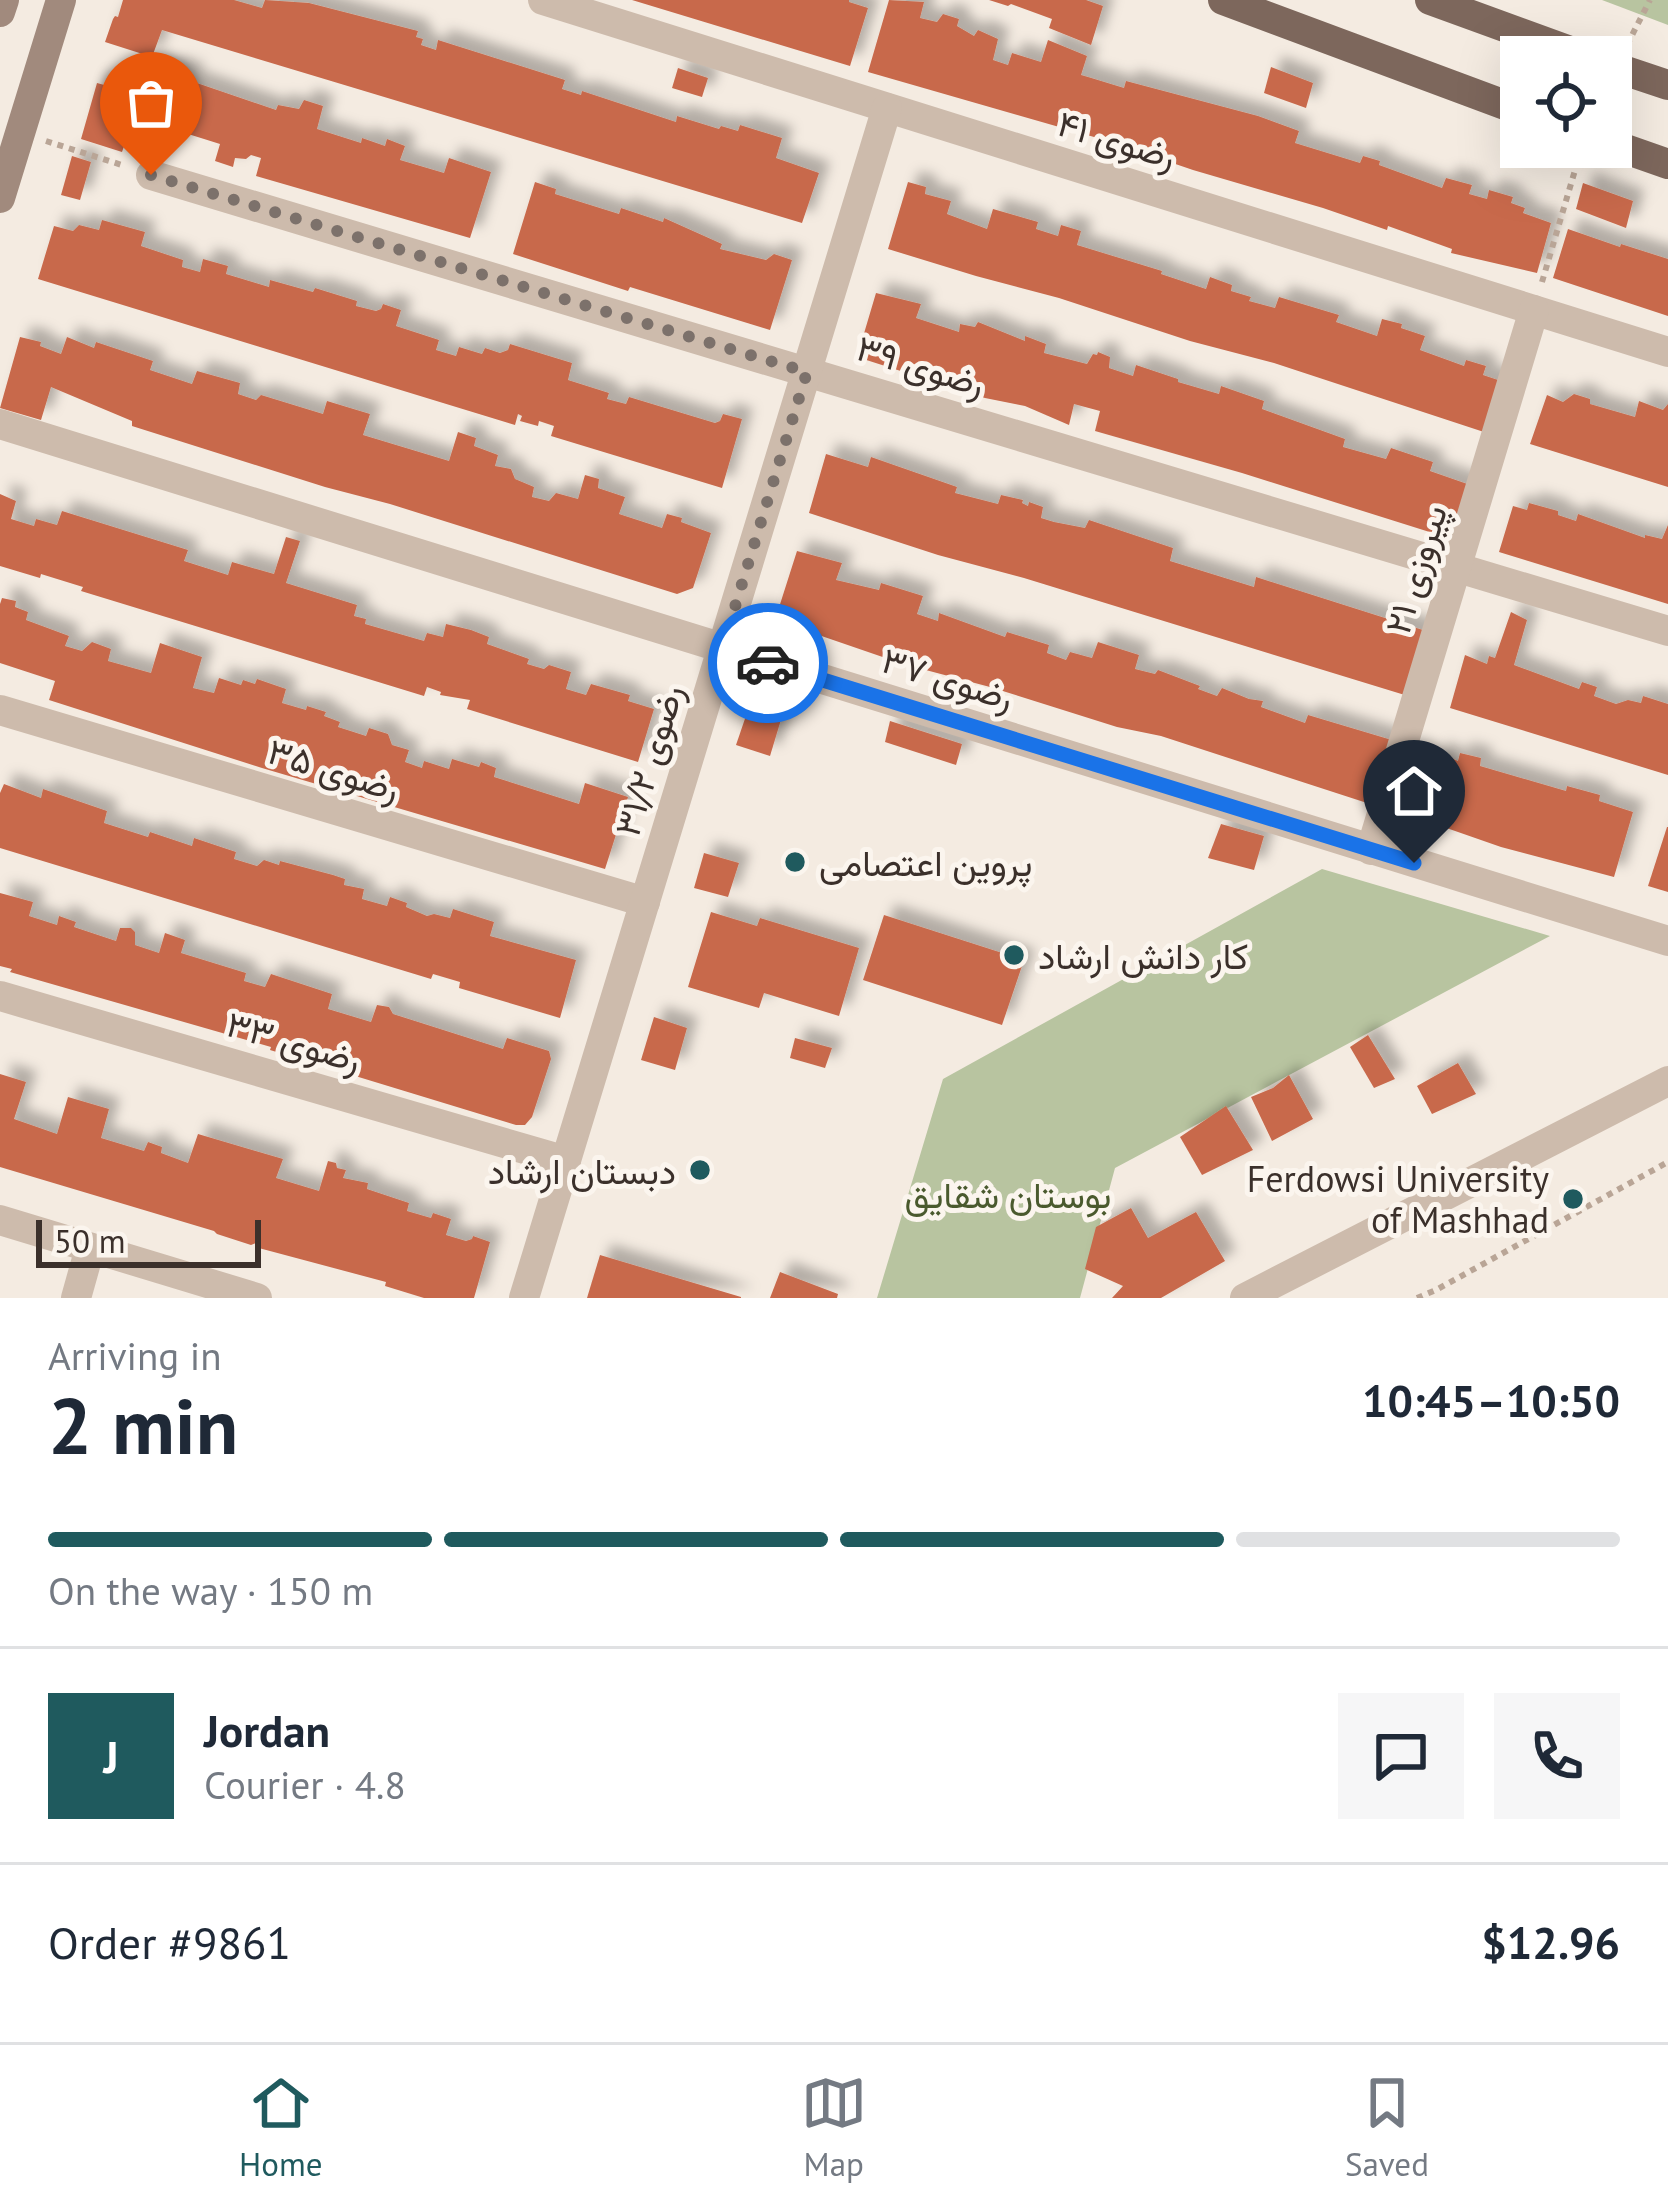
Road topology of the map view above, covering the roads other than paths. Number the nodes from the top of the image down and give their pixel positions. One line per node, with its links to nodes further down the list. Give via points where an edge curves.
1 (4, 0): 6 (street)
2 (61, 0): 15 (street)
3 (542, 0): 11 (street, رضوی ۴۱)
4 (1223, 0): 10 (main road)
5 (1430, 0): 7 (main road)
6 (0, 12)
7 (1529, 36)
8 (1632, 73): 9 (main road)
9 (1668, 85)
10 (1500, 103)
11 (887, 108): 16 (street, رضوی ۴۱); 18 (street, رضوی ۳۱/۲)
12 (1632, 151): 13 (main road)
13 (1668, 164)
14 (151, 175): 18 (street, رضوی ۳۹)
15 (0, 197)
16 (1534, 310): 17 (street, رضوی ۴۱); 20 (street, پیروزی ۲۱)
17 (1668, 352)
18 (807, 372): 20 (street, رضوی ۳۹); 22 (street, رضوی ۳۱/۲)
19 (0, 424): 22 (street, رضوی ۳۷)
20 (1456, 567): 21 (street, رضوی ۳۹); 24 (street, پیروزی ۲۱)
21 (1668, 631)
22 (722, 649): 24 (street, رضوی ۳۷); 25 (street, رضوی ۳۱/۲)
23 (0, 710): 25 (street, رضوی ۳۵)
24 (1371, 850): 26 (street, رضوی ۳۷)
25 (645, 902): 29 (street, رضوی ۳۱/۲)
26 (1668, 941)
27 (0, 996): 29 (street, رضوی ۳۳)
28 (1668, 1081): 35 (street)
29 (566, 1161): 34 (street, رضوی ۳۱/۲)
30 (0, 1220): 31 (street)
31 (90, 1248): 32 (street); 33 (street)
32 (76, 1298)
33 (257, 1298)
34 (524, 1298)
35 (1245, 1298)

